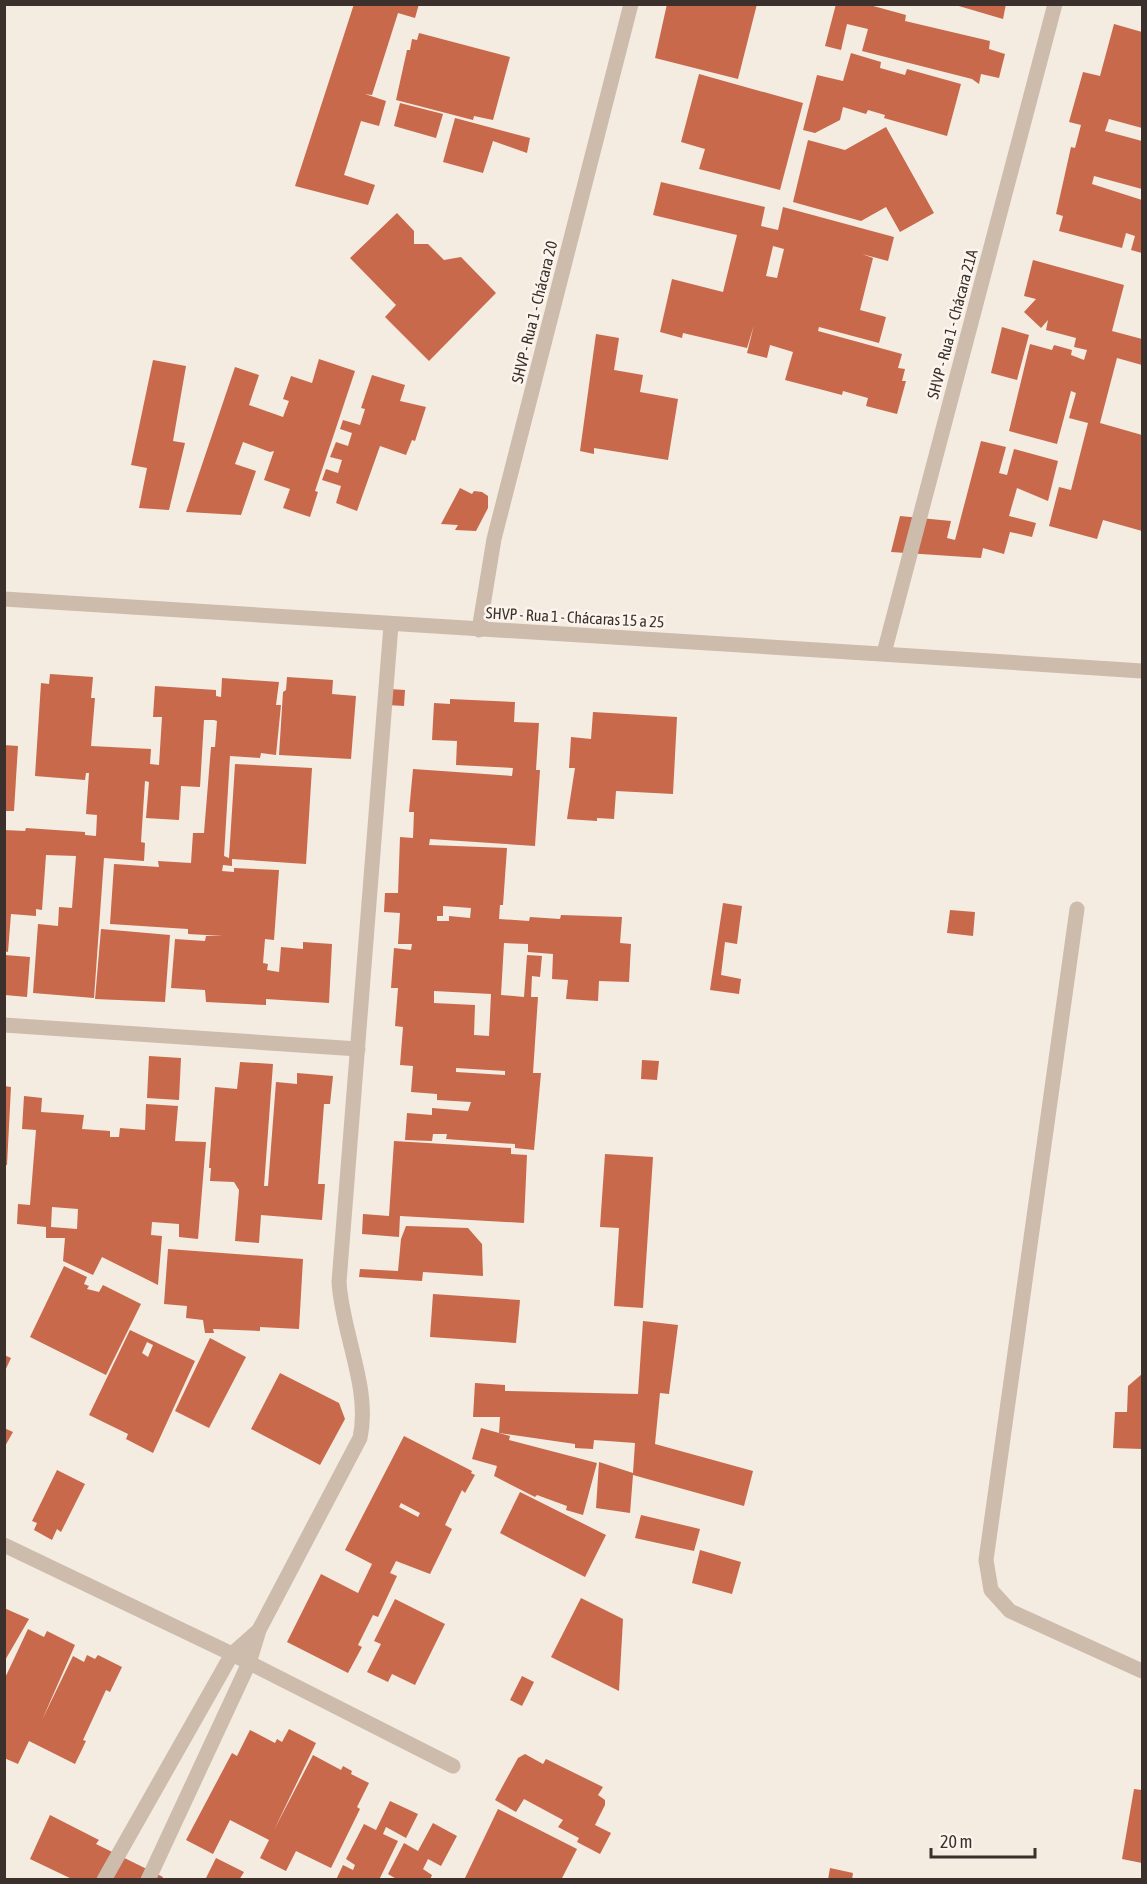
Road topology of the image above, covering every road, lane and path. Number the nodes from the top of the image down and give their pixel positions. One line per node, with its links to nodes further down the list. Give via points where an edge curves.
1 (631, 4): 5 (street, SHVP - Rua 1 - Chácara 20, via 494,539)
2 (1055, 4): 6 (street, SHVP - Rua 1 - Chácara 21A)
3 (4, 599): 4 (street, SHVP - Rua 1 - Chácaras 15 a 25)
4 (391, 626): 5 (street, SHVP - Rua 1 - Chácaras 15 a 25); 10 (street)
5 (479, 630): 6 (street, SHVP - Rua 1 - Chácaras 15 a 25)
6 (884, 653): 7 (street, SHVP - Rua 1 - Chácaras 15 a 25)
7 (1143, 671)
8 (1077, 909): 15 (street, via 986,1560 991,1590 1010,1611)
9 (4, 1025): 10 (street)
10 (358, 1049): 12 (street, via 339,1282 340,1306 363,1404 362,1427 360,1438)
11 (4, 1545): 13 (street)
12 (259, 1630): 13 (street); 14 (street)
13 (232, 1654): 14 (street); 17 (street)
14 (249, 1664): 16 (street); 18 (street)
15 (1143, 1671)
16 (453, 1766)
17 (104, 1880)
18 (148, 1880)

